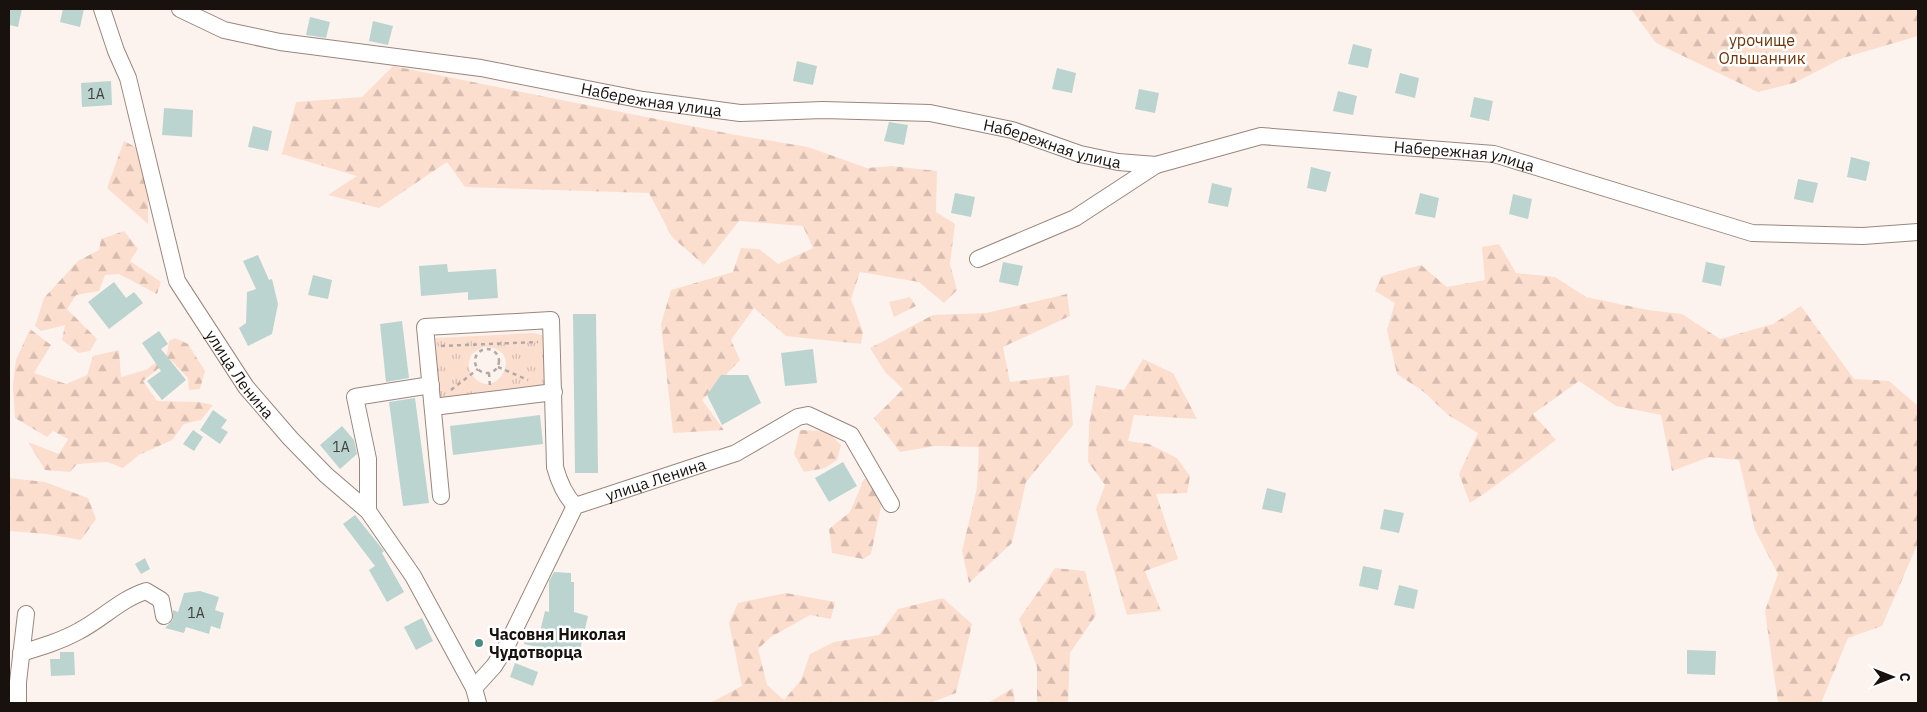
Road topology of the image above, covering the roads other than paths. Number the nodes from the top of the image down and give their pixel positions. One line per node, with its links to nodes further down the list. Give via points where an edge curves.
1 (102, 9): 12 (street, улица Ленина, via 128,78 177,281 246,387 326,475)
2 (180, 9): 3 (street, Набережная улица, via 224,30 280,42 481,68 643,100 740,112 930,113 1012,130 1080,154)
3 (1156, 165): 4 (street, Набережная улица, via 1261,136 1494,154 1752,234 1863,236); 5 (street, via 1075,218)
4 (1918, 232)
5 (978, 260)
6 (431, 386): 7 (street, via 425,327 551,320); 8 (street); 12 (street, via 355,397 368,459)
7 (554, 392): 8 (street); 11 (street, via 555,467 558,481)
8 (433, 406): 9 (street)
9 (441, 496)
10 (890, 504): 11 (street, улица Ленина, via 851,435 808,415 798,417 736,453)
11 (575, 506): 16 (street, улица Ленина, via 506,646)
12 (368, 511): 16 (street, улица Ленина, via 413,576)
13 (26, 614): 15 (street)
14 (164, 616): 15 (street, via 161,600 146,591 135,594 80,631)
15 (21, 653): 17 (street)
16 (476, 696)
17 (18, 703)

